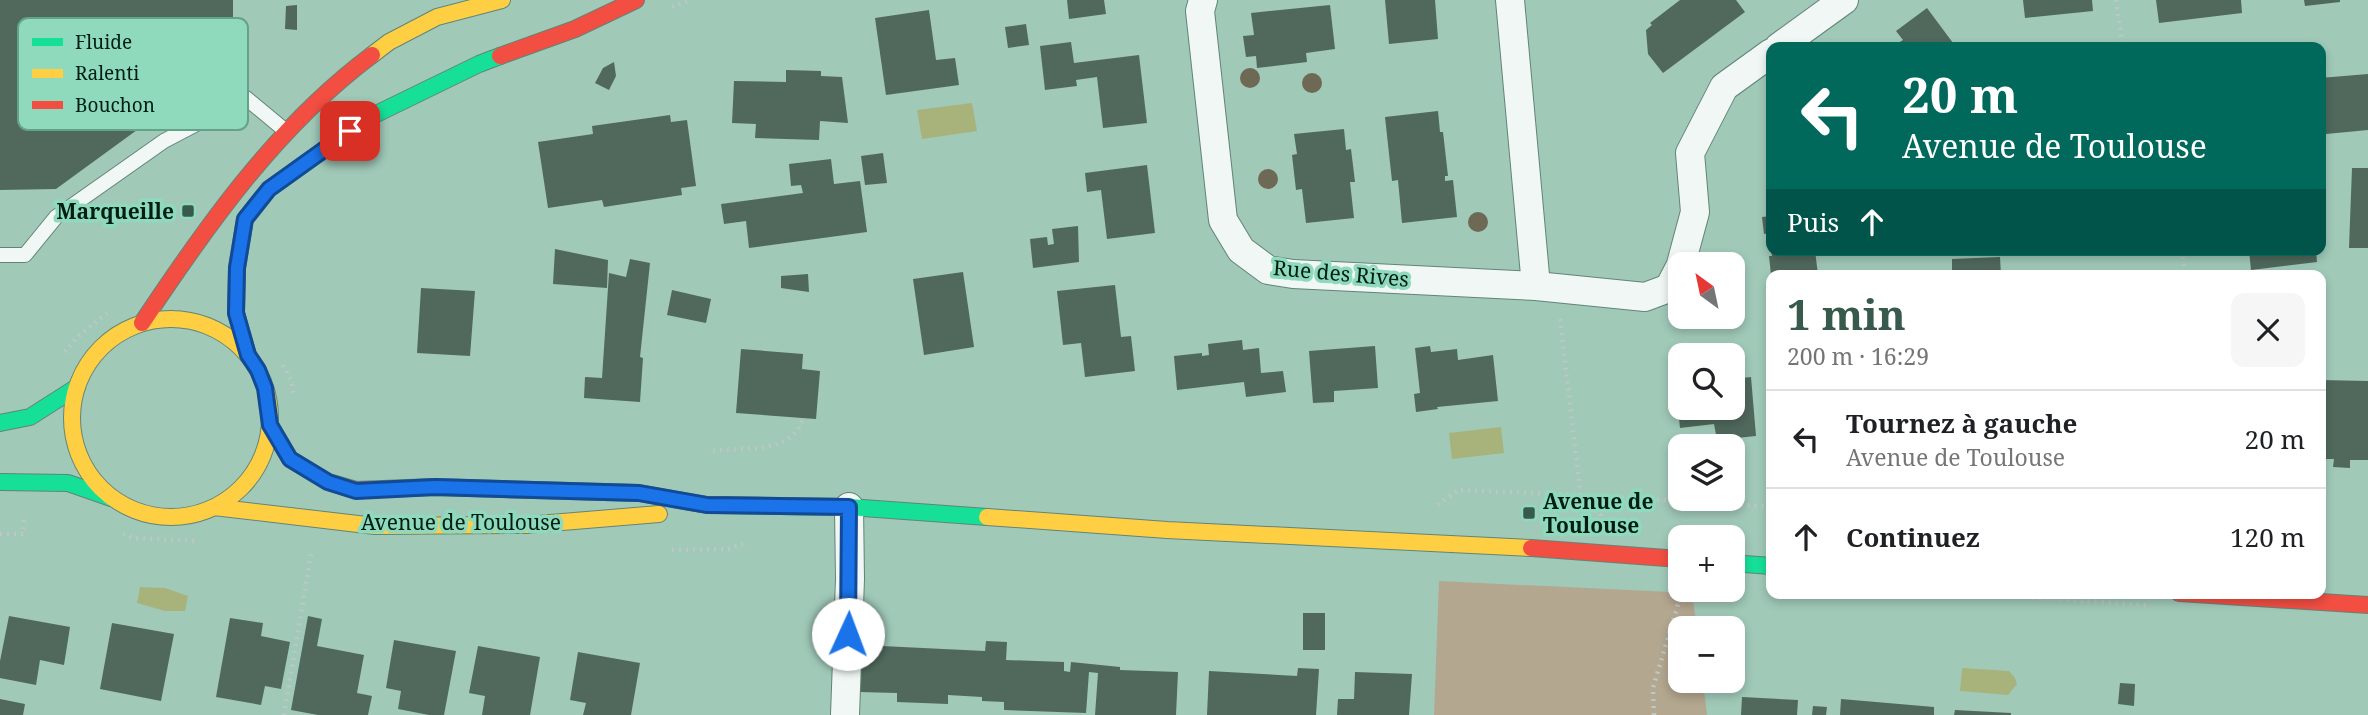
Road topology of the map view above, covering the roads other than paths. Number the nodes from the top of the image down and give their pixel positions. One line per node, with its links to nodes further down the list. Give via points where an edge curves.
1 (502, 0): 10 (main road, via 437,17 389,42 348,73)
2 (636, 0): 11 (main road, via 575,29 479,64 370,117)
3 (1203, 0): 14 (street, Rue des Rives, via 1200,11 1223,220 1241,250 1268,270 1293,274)
4 (1510, 0): 14 (street)
5 (1844, 0): 6 (street)
6 (1786, 42)
7 (1766, 57): 12 (street, via 1724,87 1690,153 1695,212)
8 (248, 100): 10 (lane)
9 (185, 130): 13 (lane, via 56,217 25,255)
10 (286, 132): 11 (lane, via 295,152); 16 (main road, via 190,251)
11 (287, 174): 17 (main road, via 245,219 236,313)
12 (1685, 252)
13 (0, 255)
14 (1536, 286): 15 (street, Rue des Rives, via 1645,297)
15 (1668, 288)
16 (142, 323): 17 (main road, via 188,320 211,327); 18 (main road, via 102,347 86,365)
17 (248, 355): 20 (main road, via 265,388)
18 (77, 387): 19 (main road, via 30,417); 22 (main road, via 71,417 76,448 90,476)
19 (0, 423)
20 (270, 425): 23 (main road, Avenue de Toulouse, via 290,459 328,482 356,491 435,487 639,493); 24 (main road, via 265,450 253,473 236,493)
21 (0, 482): 22 (main road, via 68,483)
22 (111, 498): 24 (main road, via 162,517 188,516)
23 (707, 505): 24 (main road, Avenue de Toulouse, via 632,517 429,526 374,526); 25 (main road, Avenue de Toulouse)
24 (214, 507)
25 (849, 507): 26 (main road, Avenue de Toulouse); 31 (street)
26 (1668, 558)
27 (1745, 564): 28 (main road)
28 (1766, 566)
29 (2266, 599): 30 (main road)
30 (2368, 606)
31 (845, 715)

